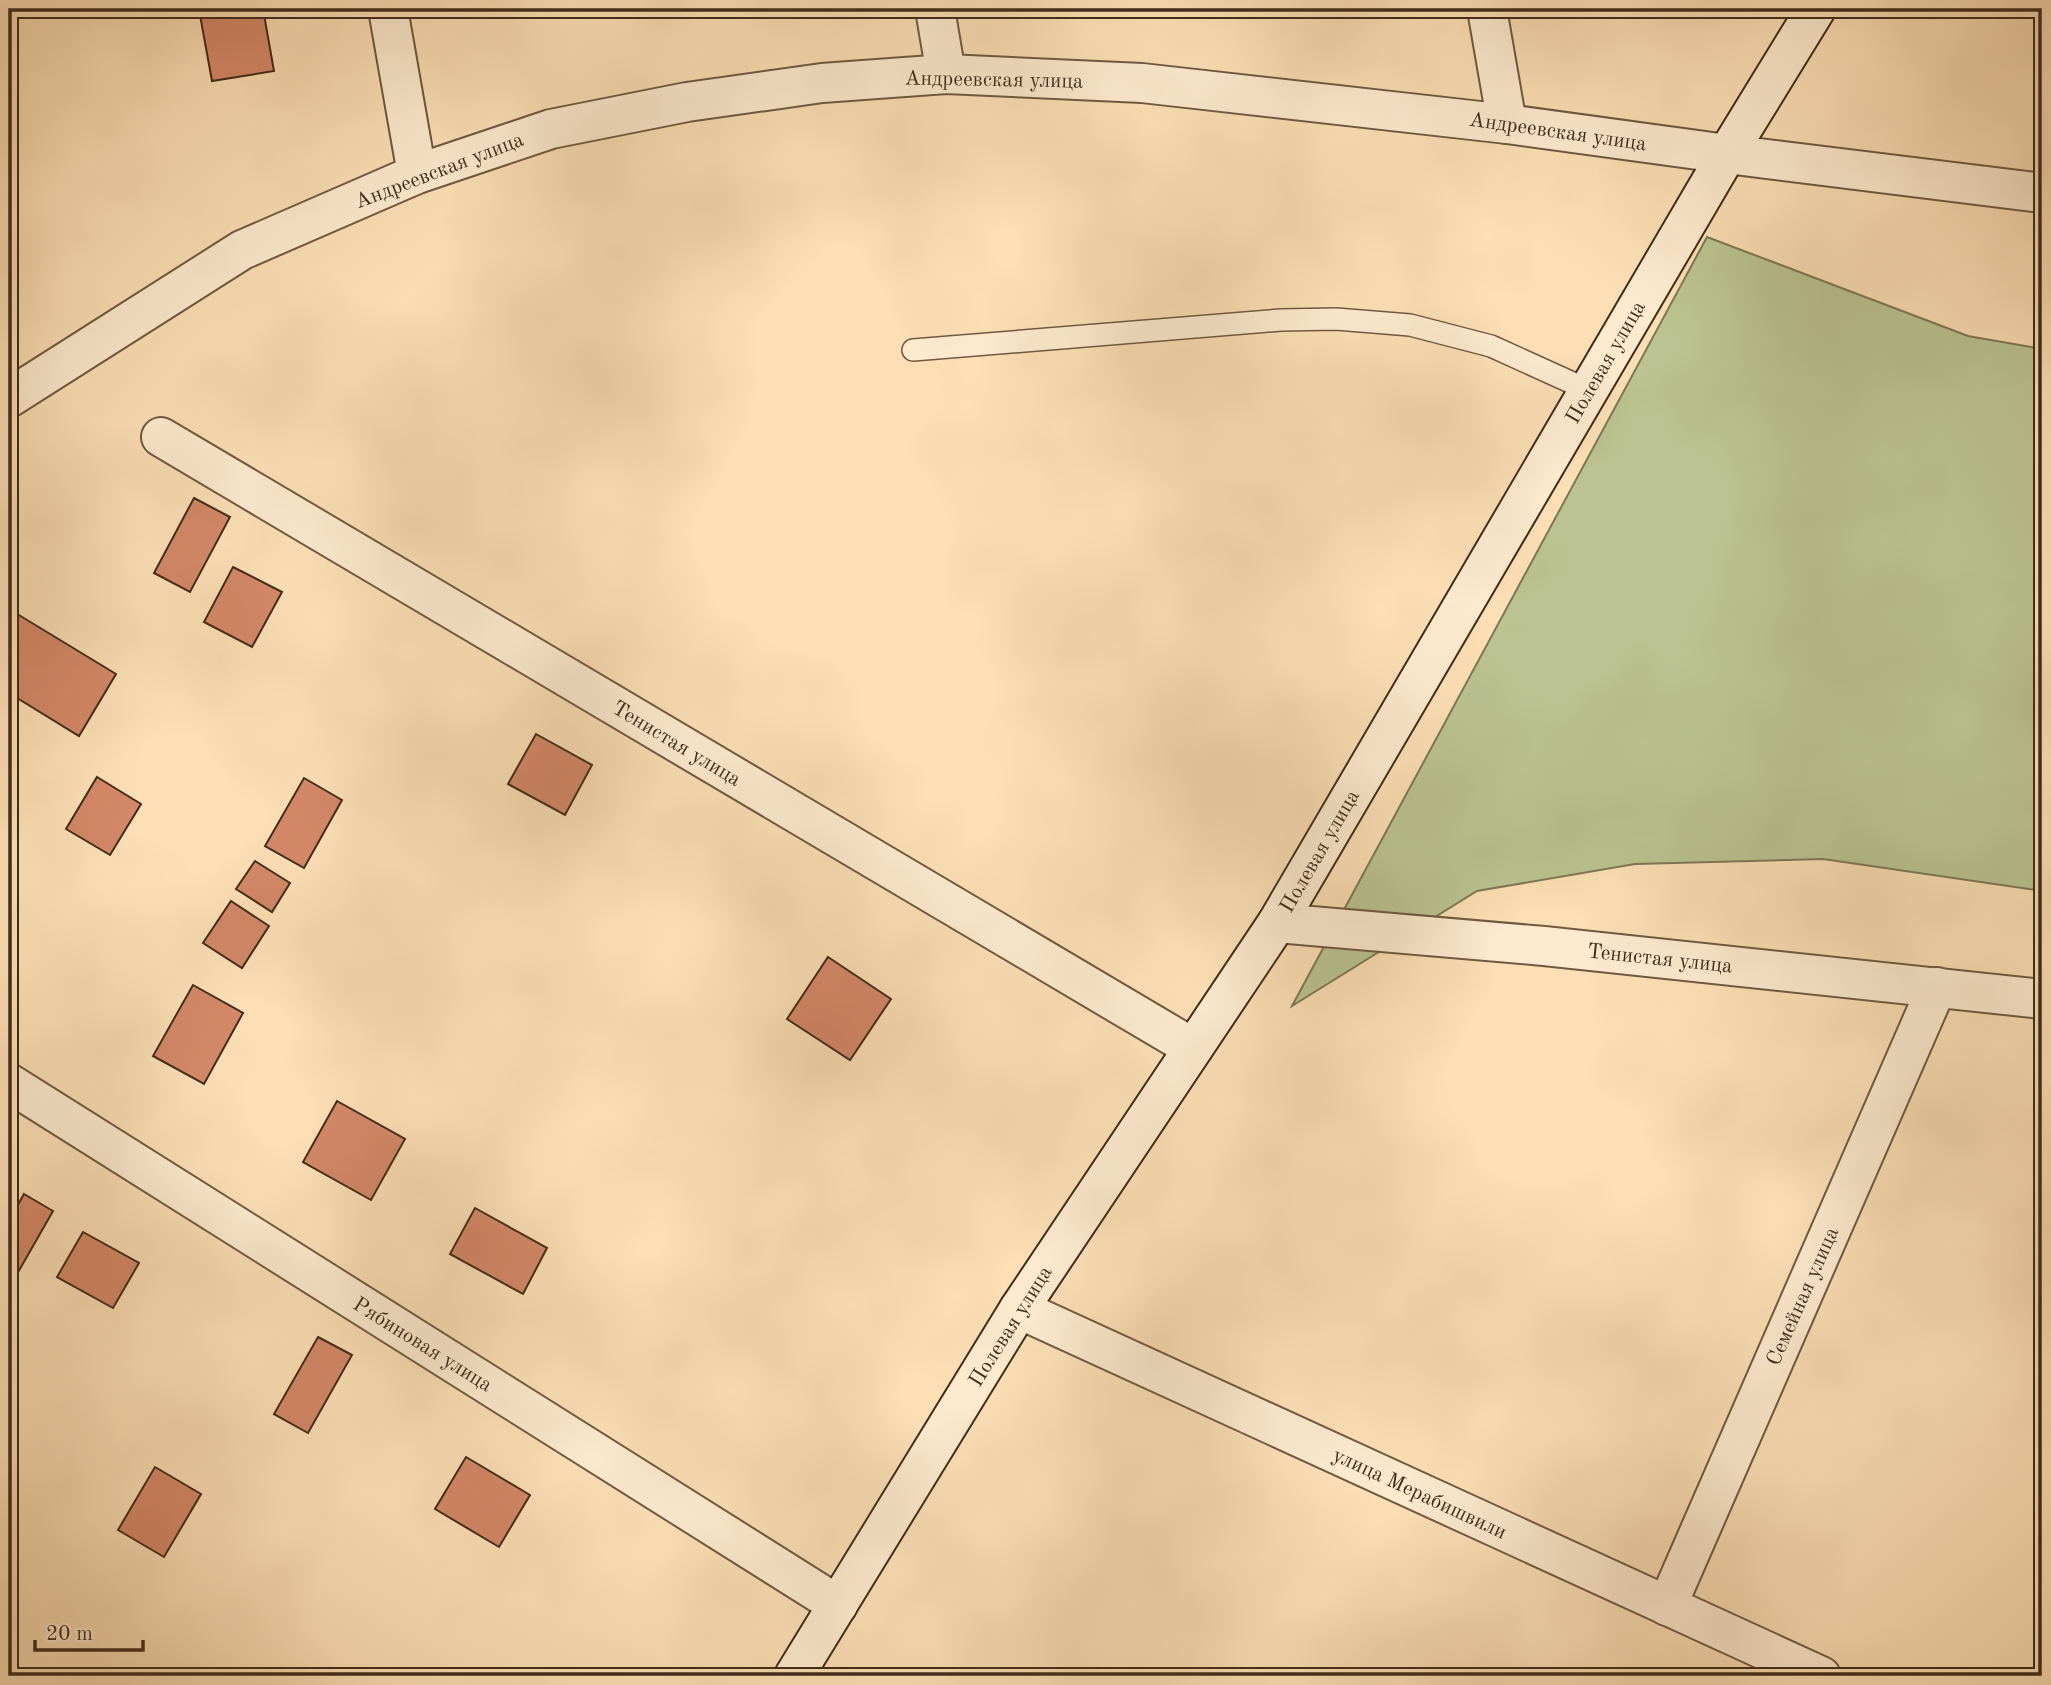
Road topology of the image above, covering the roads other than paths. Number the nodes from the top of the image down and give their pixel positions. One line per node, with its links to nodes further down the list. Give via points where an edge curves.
1 (388, 9): 8 (street)
2 (935, 9): 5 (street)
3 (1487, 9): 6 (street)
4 (1816, 9): 7 (street, Полевая улица)
5 (946, 74): 6 (street, Андреевская улица, via 1142,83); 8 (street, Андреевская улица, via 822,83 687,102 551,129)
6 (1507, 124): 7 (street, Андреевская улица)
7 (1727, 154): 9 (street, Андреевская улица); 11 (street, Полевая улица)
8 (417, 174): 12 (street, Андреевская улица, via 242,250)
9 (2042, 193)
10 (913, 350): 11 (lane, via 1336,319 1410,325 1492,346)
11 (1588, 390): 14 (street, Полевая улица)
12 (9, 398)
13 (161, 437): 17 (street, Тенистая улица)
14 (1277, 923): 15 (street, Тенистая улица); 17 (street, Полевая улица)
15 (1937, 987): 16 (street, Тенистая улица); 21 (street, Семейная улица)
16 (2042, 999)
17 (1193, 1048): 19 (street, Полевая улица)
18 (9, 1083): 20 (street, Рябиновая улица)
19 (1019, 1309): 20 (street, Полевая улица); 21 (street, улица Мерабишвили)
20 (838, 1605): 22 (street, Полевая улица)
21 (1667, 1606): 23 (street, улица Мерабишвили)
22 (794, 1676)
23 (1821, 1676)

